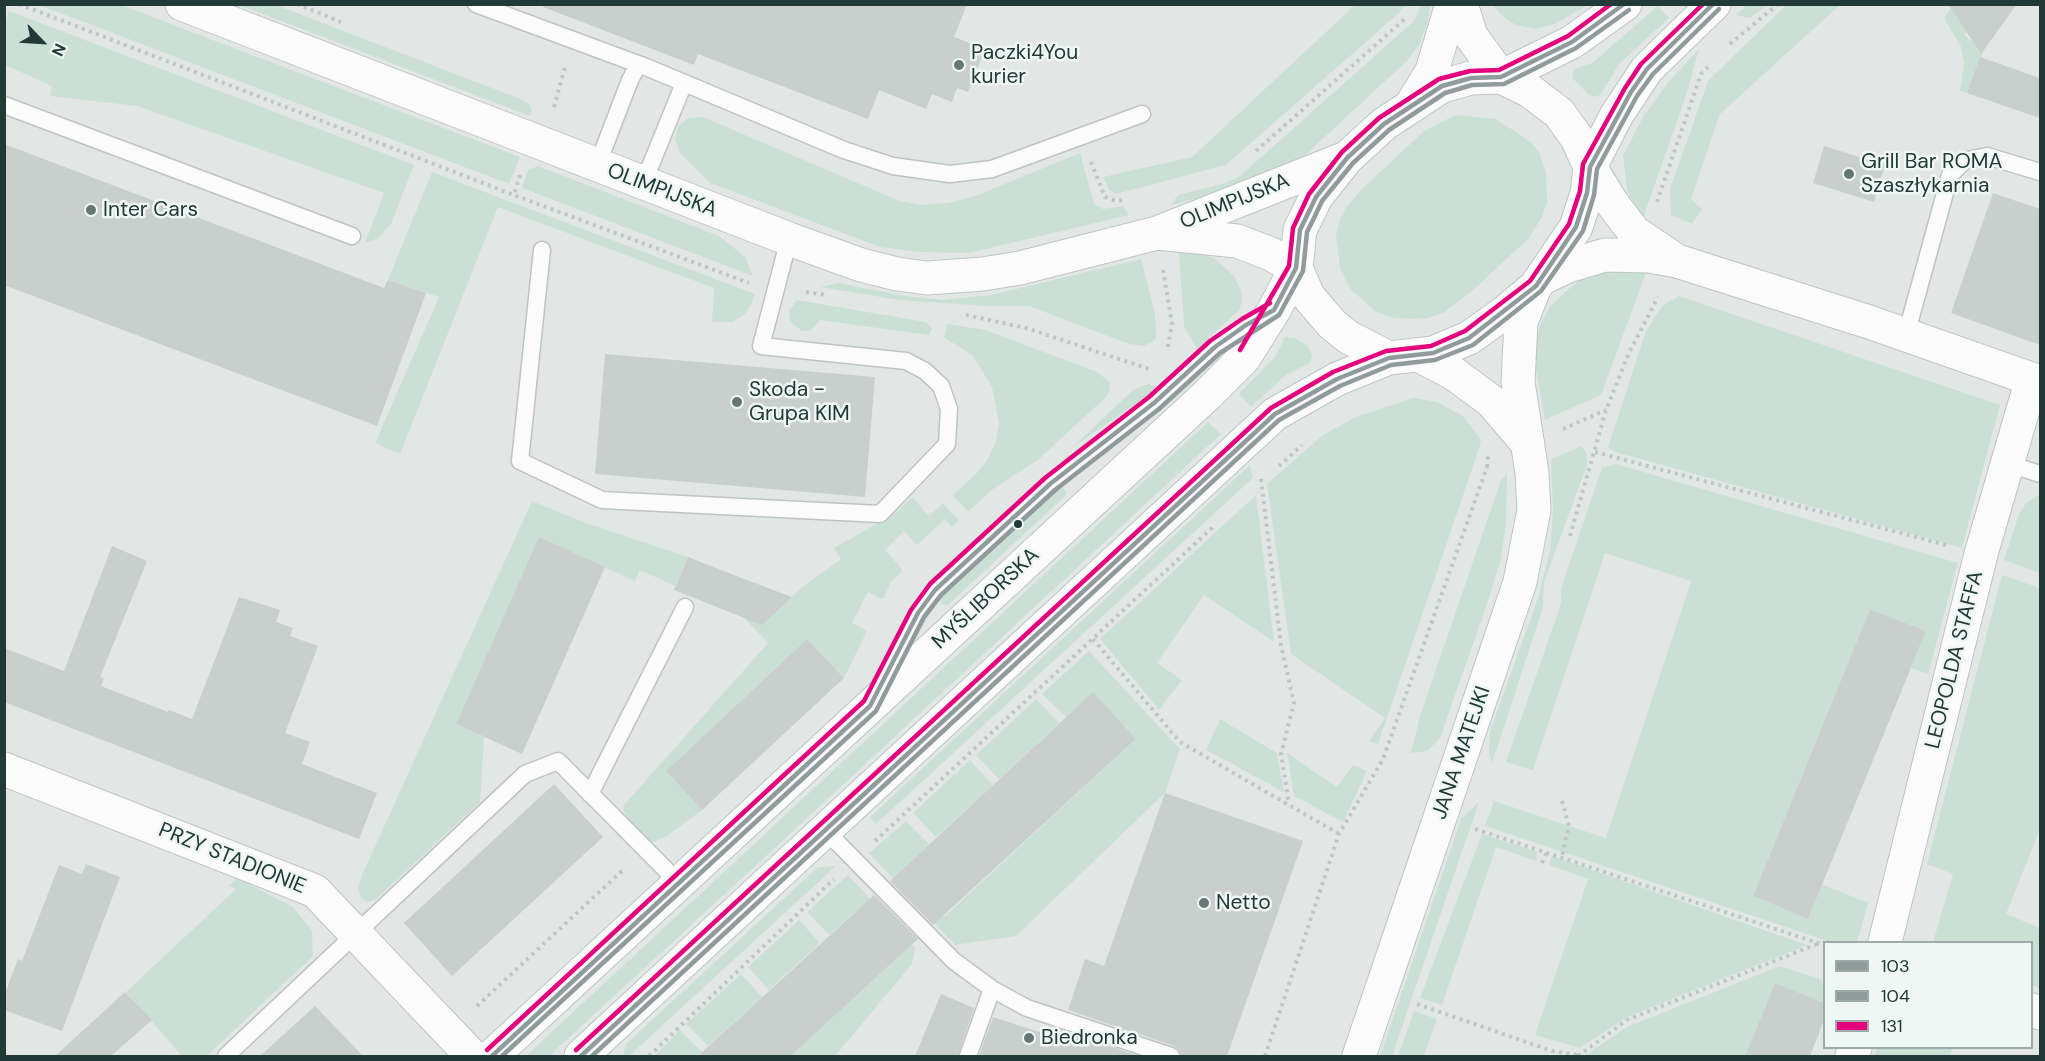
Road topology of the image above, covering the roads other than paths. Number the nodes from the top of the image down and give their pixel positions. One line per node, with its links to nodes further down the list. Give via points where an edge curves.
1 (182, 4): 14 (street, OLIMPIJSKA)
2 (476, 4): 7 (lane)
3 (1452, 4): 10 (street, via 1432,71)
4 (1461, 4): 8 (street, via 1471,36)
5 (1625, 4): 8 (street, via 1572,42)
6 (1714, 4): 15 (street, via 1647,69 1616,116)
7 (641, 66): 9 (lane); 14 (lane, via 630,80)
8 (1501, 77): 10 (street, via 1471,78 1442,87); 15 (street, via 1530,91 1559,113 1577,138)
9 (684, 83): 12 (lane, via 844,150 893,166 950,174 992,170); 17 (lane)
10 (1412, 104): 13 (street)
11 (4, 105): 19 (lane)
12 (1142, 114)
13 (1347, 158): 18 (street, OLIMPIJSKA); 23 (street, via 1316,197 1305,219)
14 (597, 166): 17 (street, OLIMPIJSKA)
15 (1590, 167): 22 (street, via 1634,232); 24 (street, via 1576,227)
16 (2040, 172): 25 (lane, via 1987,156 1964,161 1950,174)
17 (643, 184): 20 (street, OLIMPIJSKA)
18 (1157, 233): 20 (street, OLIMPIJSKA, via 1020,268 952,278 927,278 879,269); 23 (street, OLIMPIJSKA, via 1237,241)
19 (352, 236)
20 (789, 239): 21 (lane, via 761,346 906,361 941,386 949,409 947,444 880,514 602,500 520,461)
21 (542, 250)
22 (1677, 261): 24 (street, via 1605,255 1568,266); 25 (street)
23 (1296, 268): 26 (street, via 1308,296 1332,324 1348,337); 35 (street, MYŚLIBORSKA, via 1244,358 1229,373)
24 (1539, 282): 26 (street, via 1504,314 1468,338 1434,353); 28 (street, JANA MATEJKI, via 1521,322 1518,382)
25 (1906, 335): 27 (street)
26 (1403, 356): 28 (street, via 1453,373 1491,401); 34 (street, via 1302,397 1275,414)
27 (2036, 381): 29 (street, LEOPOLDA STAFFA)
28 (1528, 444): 45 (street, JANA MATEJKI, via 1534,510 1520,582)
29 (2009, 464): 30 (lane); 37 (street, LEOPOLDA STAFFA, via 1981,554)
30 (2040, 474)
31 (685, 607): 33 (lane)
32 (4, 769): 36 (street, PRZY STADIONIE, via 315,891)
33 (590, 794): 35 (lane); 36 (lane, via 558,761 525,774)
34 (825, 830): 38 (lane, via 954,961); 42 (street)
35 (678, 882): 41 (street, MYŚLIBORSKA)
36 (355, 935): 39 (lane); 40 (street, PRZY STADIONIE)
37 (1885, 941)
38 (993, 989): 43 (lane); 44 (lane, via 1027,1008)
39 (226, 1056)
40 (472, 1056)
41 (492, 1056)
42 (581, 1056)
43 (968, 1056)
44 (1171, 1056)
45 (1359, 1056)

